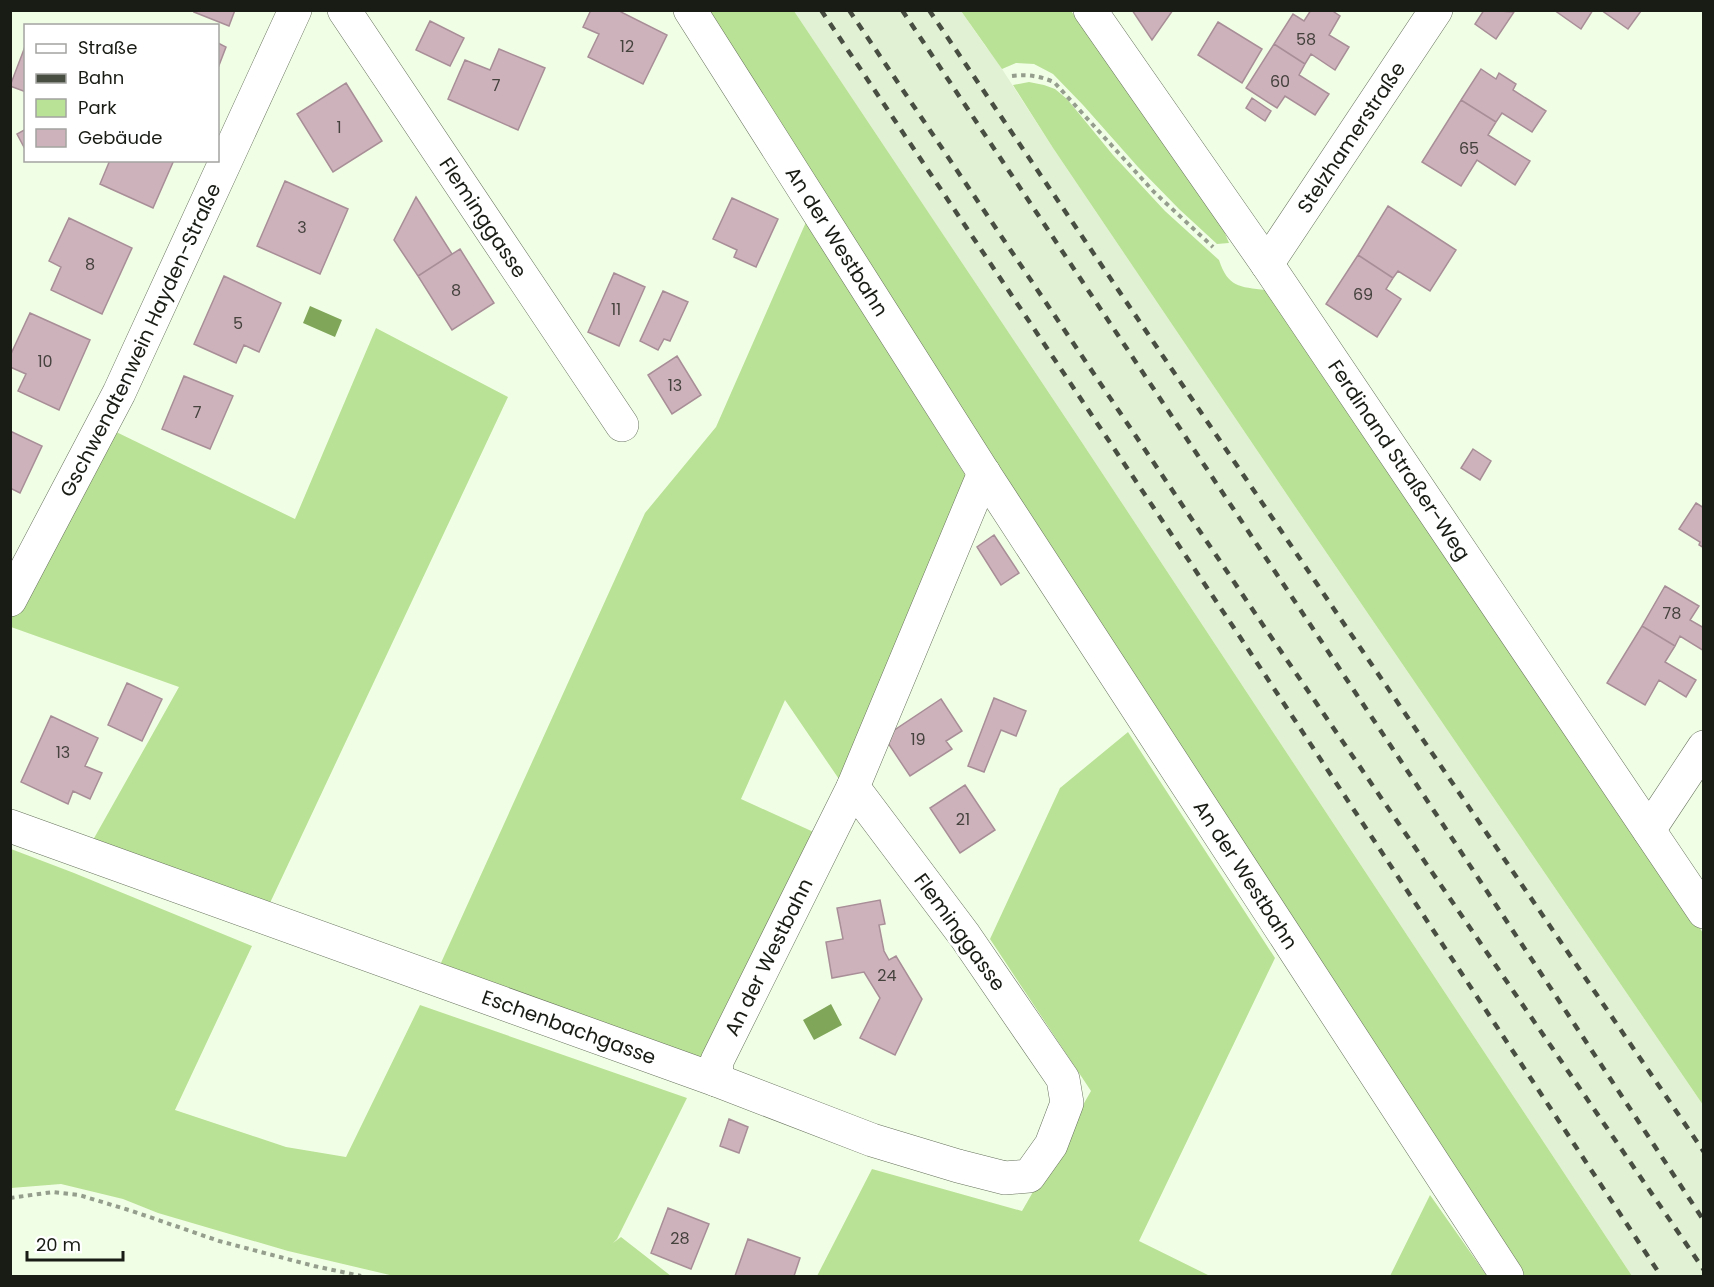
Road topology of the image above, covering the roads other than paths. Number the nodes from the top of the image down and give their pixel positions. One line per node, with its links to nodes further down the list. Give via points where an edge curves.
1 (295, 10): 9 (street, Gschwendtenwein Hayden-Straße, via 118,393)
2 (344, 10): 7 (street, Fleminggasse)
3 (690, 10): 8 (street, An der Westbahn)
4 (1090, 10): 6 (street, Ferdinand Straßer-Weg)
5 (1436, 10): 6 (street, Stelzhamerstraße)
6 (1267, 264): 13 (street, Ferdinand Straßer-Weg)
7 (622, 425)
8 (984, 473): 11 (street, An der Westbahn); 17 (street, An der Westbahn)
9 (10, 600)
10 (1704, 747): 13 (street)
11 (853, 787): 15 (street, Fleminggasse, via 965,936); 16 (street, An der Westbahn, via 717,1061)
12 (10, 826): 16 (street, Eschenbachgasse)
13 (1649, 830): 14 (street, Ferdinand Straßer-Weg)
14 (1704, 912)
15 (1063, 1079): 16 (street, Eschenbachgasse, via 1067,1103 1051,1145 1029,1176 1005,1178 872,1140)
16 (716, 1080)
17 (1507, 1276)

